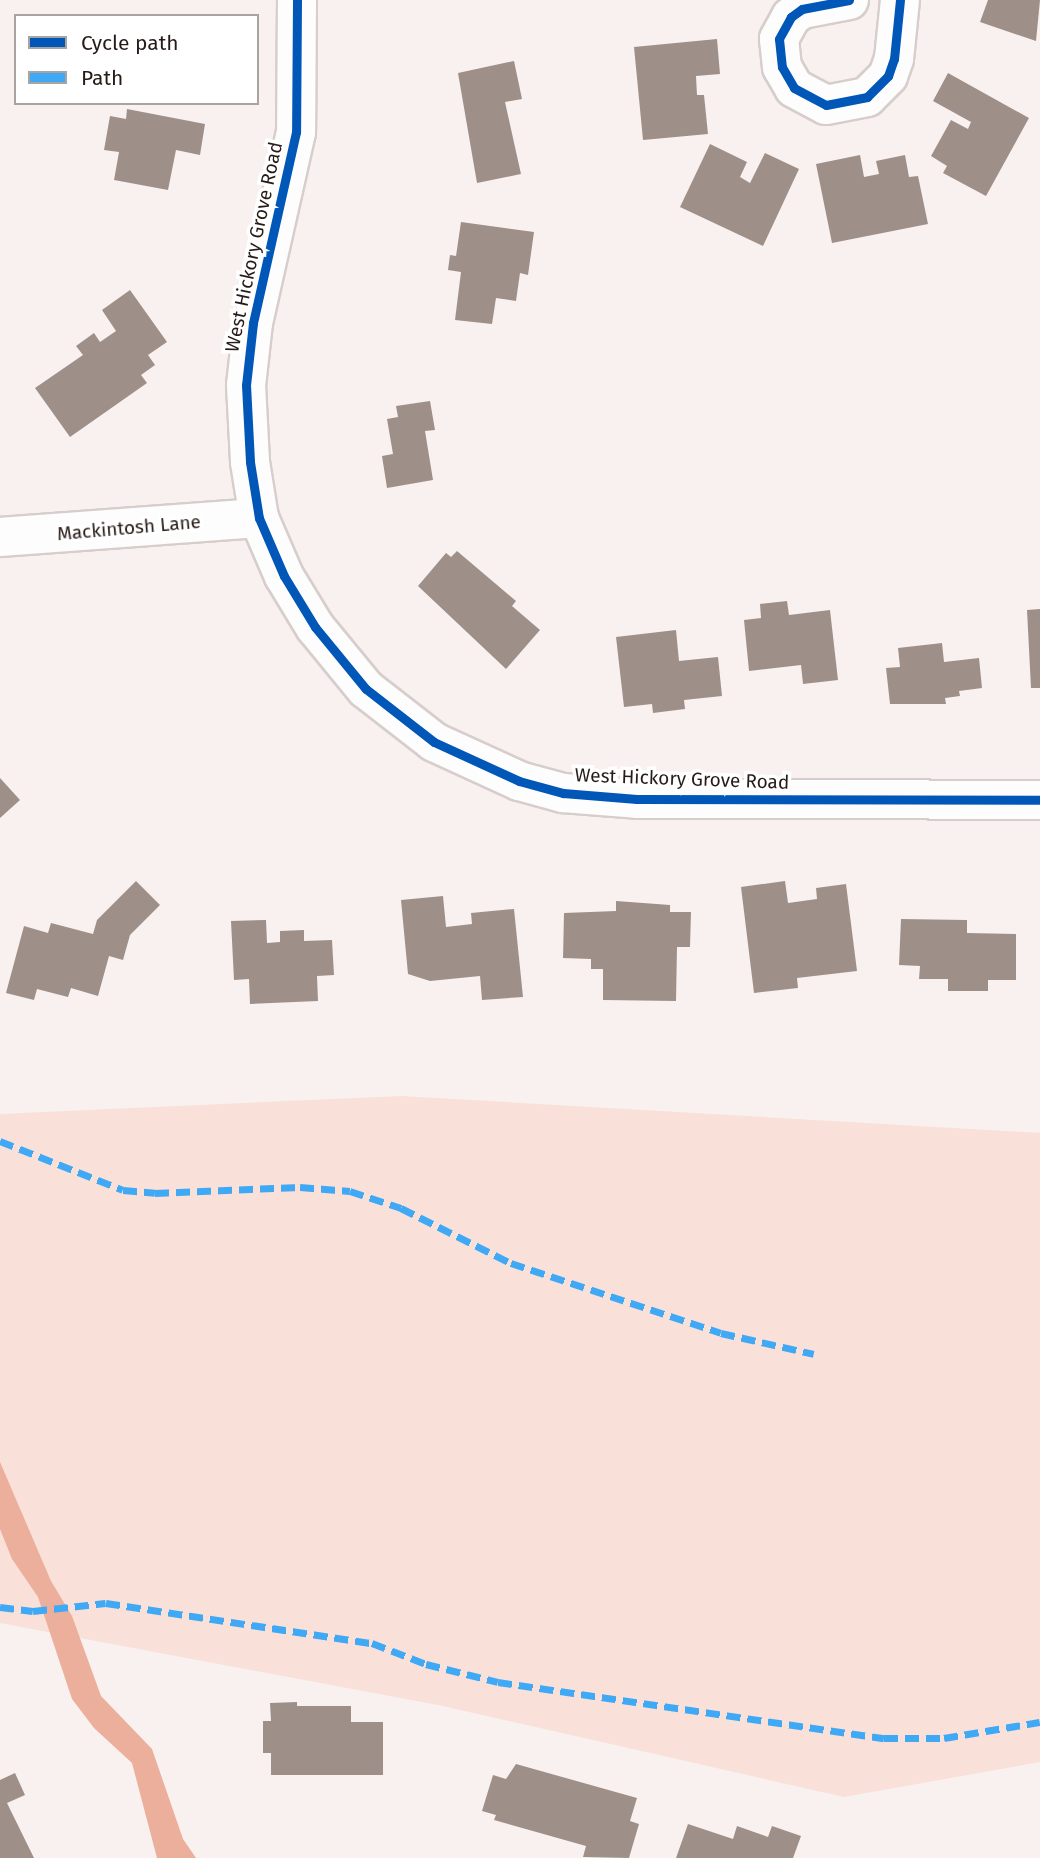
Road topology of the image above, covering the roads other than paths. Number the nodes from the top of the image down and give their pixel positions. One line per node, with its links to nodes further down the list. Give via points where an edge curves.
1 (297, 0): 4 (street, West Hickory Grove Road, via 296,132 253,323 246,385 250,462)
2 (849, 0): 3 (street, via 802,9 791,17 779,38 782,67 794,88 827,105 867,97 888,76)
3 (900, 0)
4 (259, 518): 5 (street, Mackintosh Lane); 6 (street, West Hickory Grove Road, via 315,627 366,689 434,742 519,781 598,798)
5 (0, 537)
6 (1040, 800)

